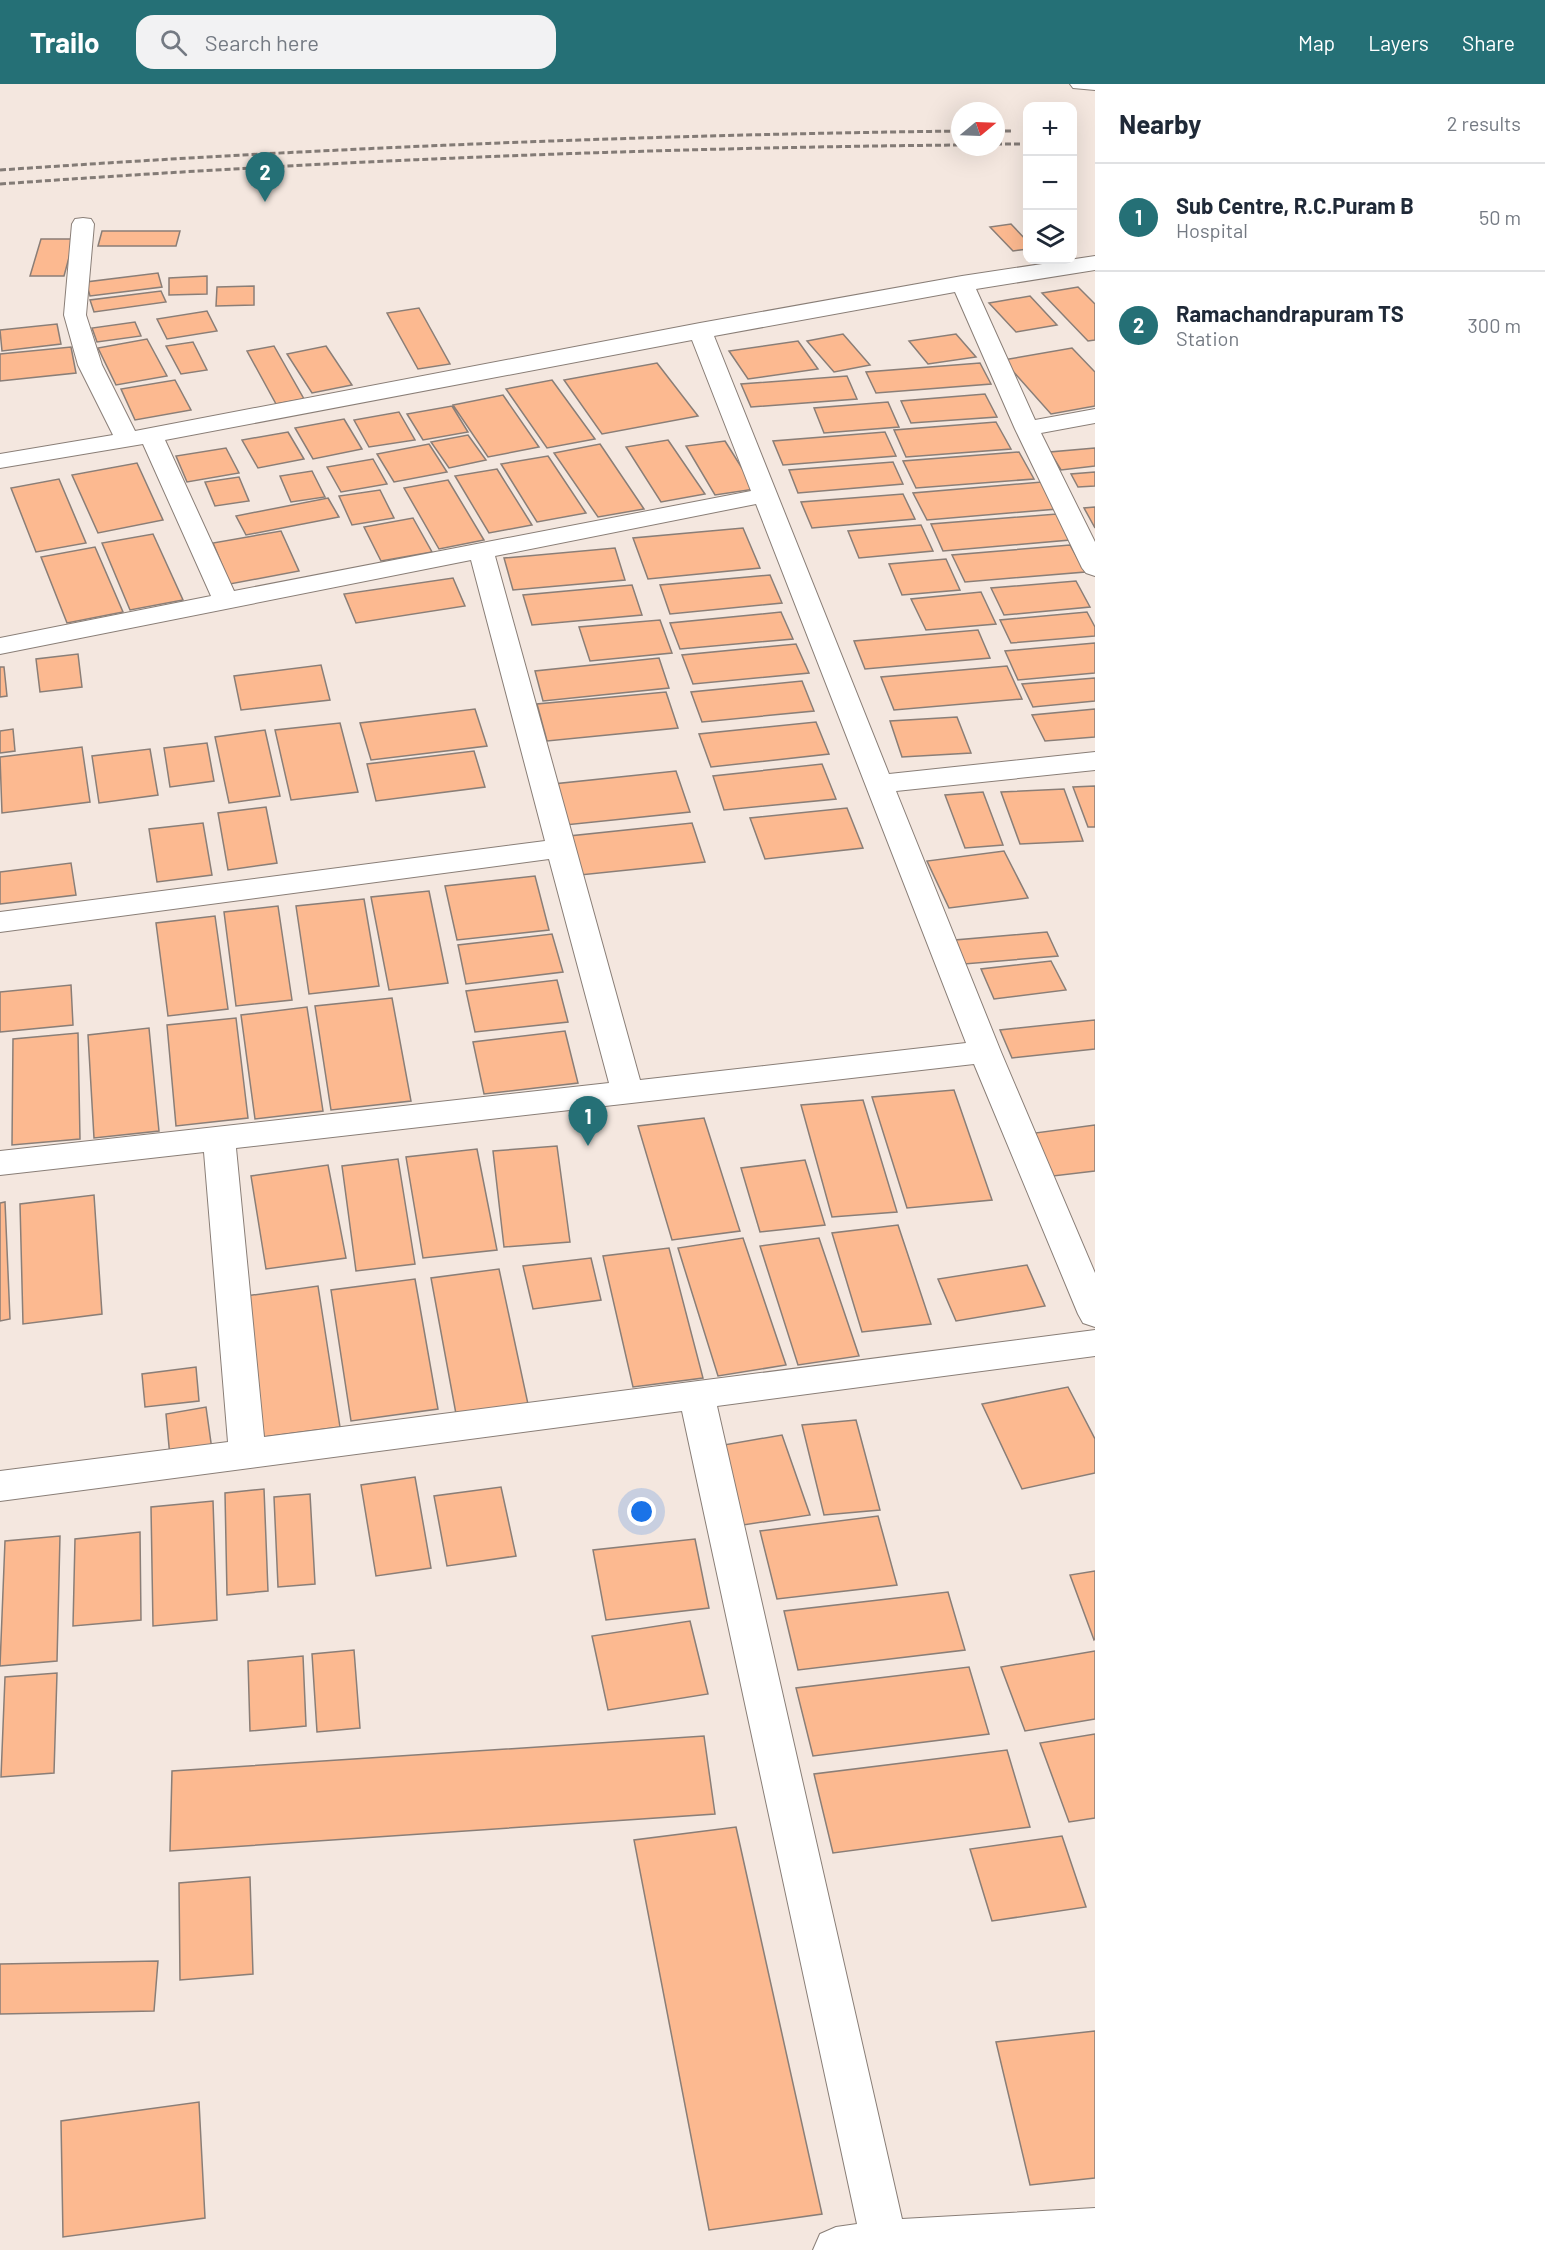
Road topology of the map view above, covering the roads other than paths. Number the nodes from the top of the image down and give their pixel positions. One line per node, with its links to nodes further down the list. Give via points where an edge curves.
1 (1080, 84): 2 (street)
2 (1095, 84)
3 (83, 224): 9 (street, via 75,315 90,365)
4 (1095, 264): 5 (street)
5 (962, 283): 6 (street); 8 (street)
6 (700, 330): 9 (street); 11 (street)
7 (1095, 416): 8 (street)
8 (1027, 429): 13 (street)
9 (140, 439): 10 (street); 14 (street)
10 (0, 461)
11 (766, 495): 12 (street); 17 (street)
12 (481, 552): 14 (street); 18 (street)
13 (1095, 568)
14 (225, 599): 15 (street)
15 (0, 646)
16 (1095, 761): 17 (street)
17 (879, 784): 20 (street)
18 (561, 848): 19 (street); 21 (street)
19 (0, 922)
20 (985, 1052): 21 (street); 24 (street)
21 (627, 1092): 22 (street)
22 (219, 1138): 23 (street); 27 (street)
23 (0, 1163)
24 (1095, 1314)
25 (1095, 1343): 26 (street)
26 (696, 1395): 27 (street); 30 (street)
27 (247, 1454): 28 (street)
28 (0, 1486)
29 (1095, 2231): 30 (street)
30 (884, 2243): 31 (street)
31 (836, 2250)

